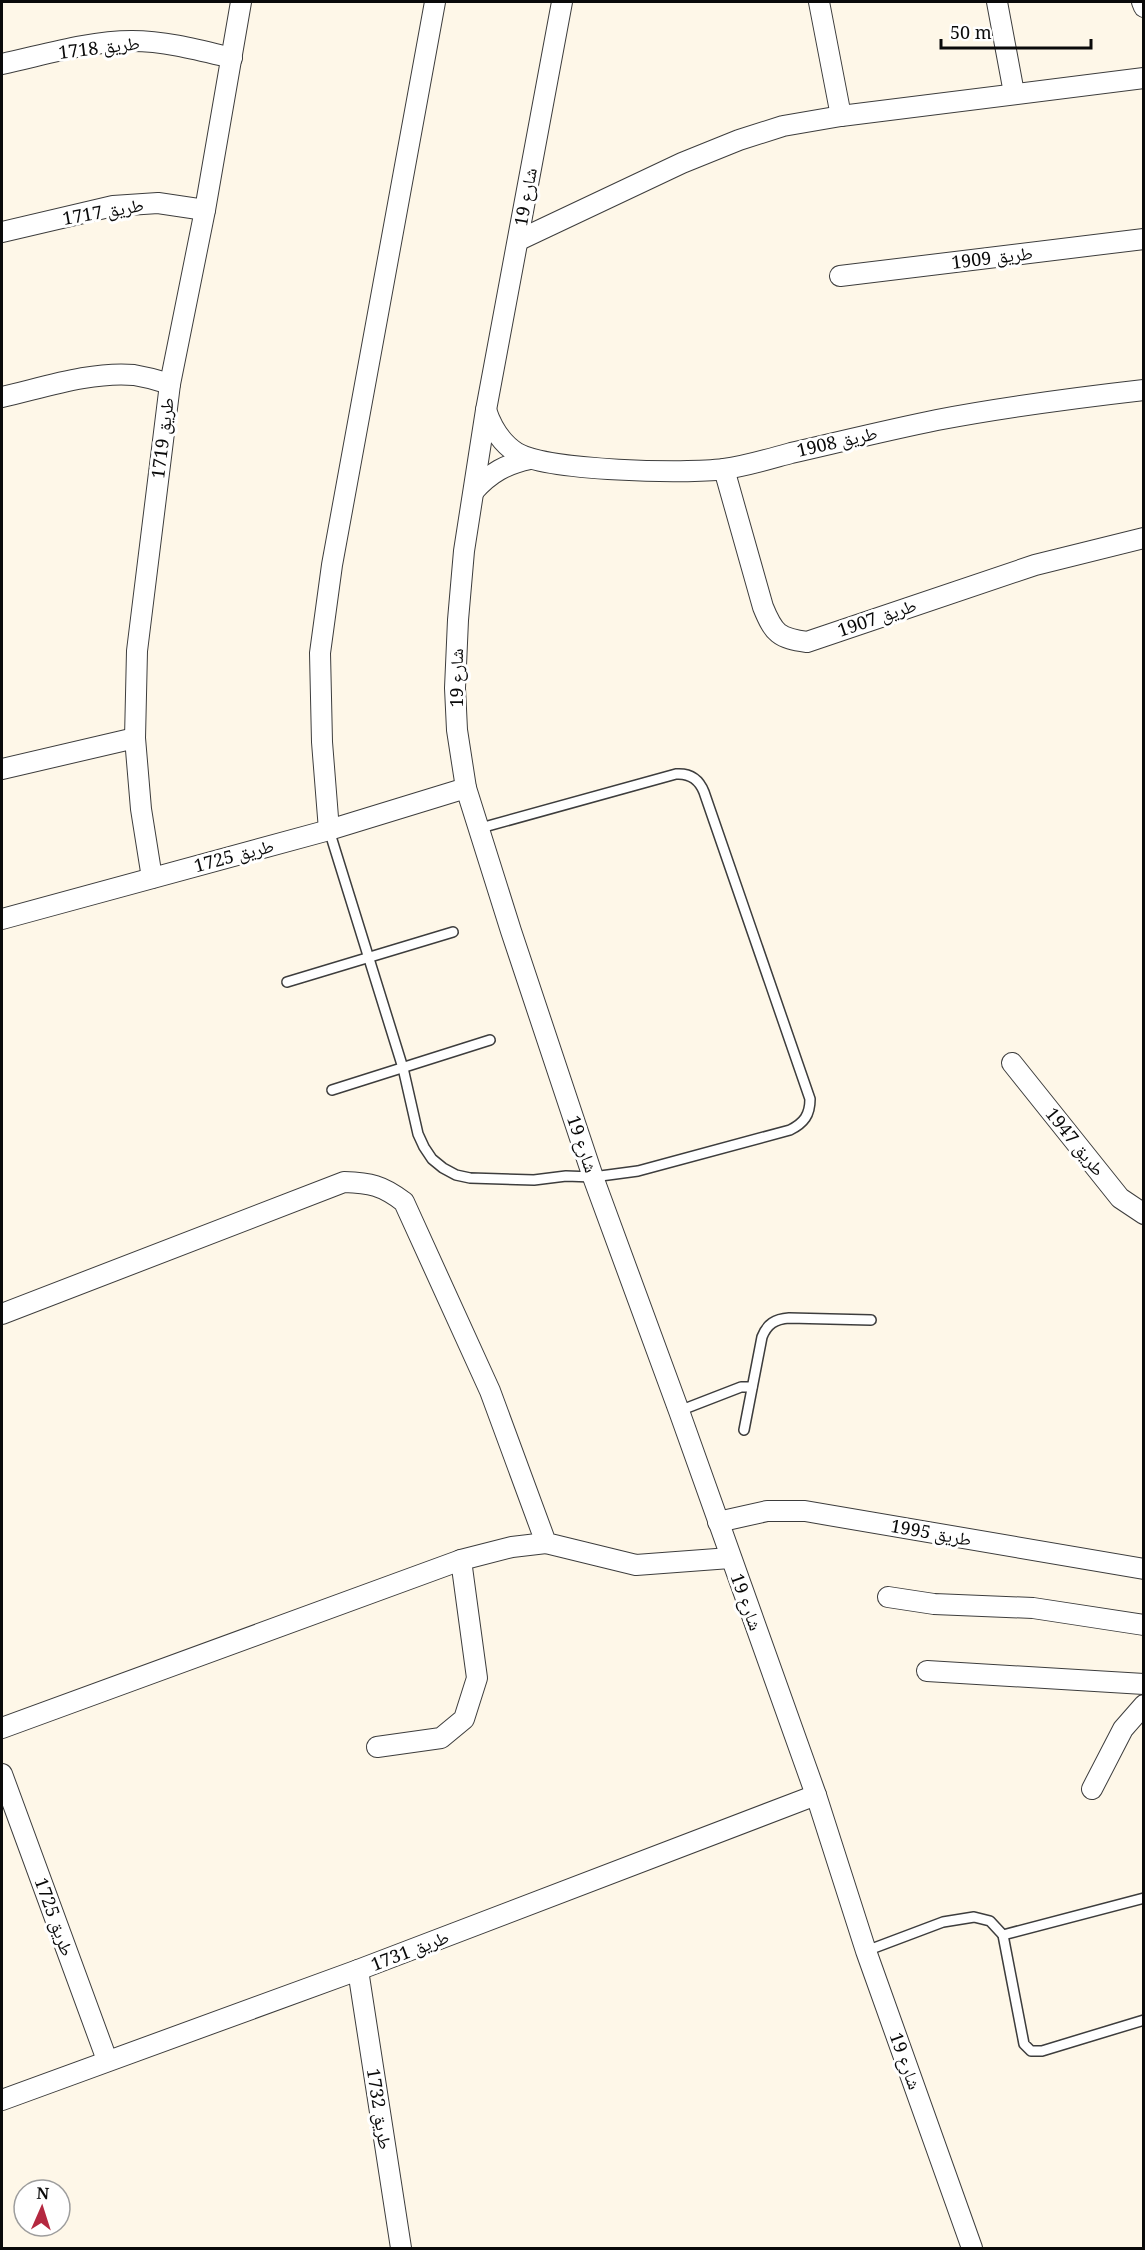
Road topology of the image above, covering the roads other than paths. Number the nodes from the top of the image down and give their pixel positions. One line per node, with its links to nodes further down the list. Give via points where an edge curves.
1 (241, 2): 8 (street, طريق 1719)
2 (435, 2): 30 (street, via 332,565 320,653)
3 (562, 2): 16 (street, شارع 19)
4 (819, 2): 12 (street)
5 (997, 2): 11 (street)
6 (1142, 2): 7 (street)
7 (1143, 8)
8 (232, 58): 9 (street, طريق 1718, via 176,44 131,41 85,46); 13 (street, طريق 1719)
9 (2, 64)
10 (1143, 78): 11 (street)
11 (1014, 93): 12 (street)
12 (841, 116): 16 (street, via 783,126 739,140)
13 (205, 210): 14 (street, طريق 1717, via 158,202 113,207); 18 (street, طريق 1719)
14 (2, 232)
15 (1143, 239): 17 (street, طريق 1909)
16 (519, 240): 21 (street, شارع 19)
17 (840, 276)
18 (170, 384): 20 (street, via 134,375 96,376); 26 (street, طريق 1719, via 137,651)
19 (1143, 390): 23 (street, طريق 1908, via 938,420)
20 (2, 397)
21 (486, 410): 22 (street, طريق 1908, via 497,435); 24 (street, شارع 19)
22 (530, 459): 23 (street, طريق 1908, via 639,470); 24 (street, طريق 1908, via 498,469)
23 (724, 469): 25 (street, طريق 1907, via 771,626 787,639 797,641 807,642 1035,565)
24 (474, 491): 28 (street, شارع 19, via 462,574 455,687)
25 (1143, 538)
26 (135, 738): 27 (street); 31 (street, طريق 1719)
27 (3, 764)
28 (466, 788): 29 (street, شارع 19); 30 (street, طريق 1725)
29 (477, 829): 40 (street, شارع 19); 40 (lane, via 676,774 696,779 704,792 810,1099 803,1122 790,1130 638,1171)
30 (329, 830): 31 (street, طريق 1725); 34 (lane)
31 (152, 878): 32 (street, طريق 1725)
32 (2, 919)
33 (453, 932): 34 (lane)
34 (368, 958): 35 (lane); 38 (lane)
35 (287, 982)
36 (490, 1040): 38 (lane)
37 (1012, 1064): 41 (street, طريق 1947, via 1120,1198)
38 (403, 1068): 39 (lane); 40 (lane, via 418,1134 432,1159 443,1168 470,1178)
39 (332, 1090)
40 (593, 1177): 45 (street, شارع 19)
41 (1143, 1214)
42 (2, 1314): 48 (street, via 344,1182 371,1183 404,1202 486,1381)
43 (871, 1320): 44 (lane, via 774,1321 762,1337)
44 (752, 1387): 45 (lane, via 738,1388); 46 (lane)
45 (679, 1411): 47 (street, شارع 19)
46 (744, 1430)
47 (718, 1522): 49 (street, شارع 19); 51 (street, طريق 1995, via 767,1511 805,1511)
48 (546, 1542): 49 (street, via 636,1565); 50 (street)
49 (730, 1558): 61 (street, شارع 19)
50 (461, 1560): 57 (street); 58 (street, via 477,1678 464,1719 441,1738)
51 (1143, 1569)
52 (888, 1597): 53 (street, via 934,1604 1033,1608)
53 (1143, 1625)
54 (927, 1671): 55 (street)
55 (1143, 1684)
56 (1143, 1705): 60 (street, via 1123,1729)
57 (2, 1728)
58 (377, 1747)
59 (2, 1774): 67 (street, طريق 1725)
60 (1092, 1788)
61 (816, 1795): 64 (street, شارع 19); 65 (street, طريق 1731)
62 (1143, 1898): 63 (lane)
63 (1003, 1935): 64 (lane, via 990,1921 974,1917 943,1922); 66 (lane, via 1023,2044 1031,2051)
64 (866, 1951): 70 (street, شارع 19)
65 (358, 1970): 67 (street, طريق 1731); 69 (street, طريق 1732)
66 (1143, 2020)
67 (107, 2060): 68 (street, طريق 1731)
68 (2, 2100)
69 (401, 2248)
70 (972, 2248)

